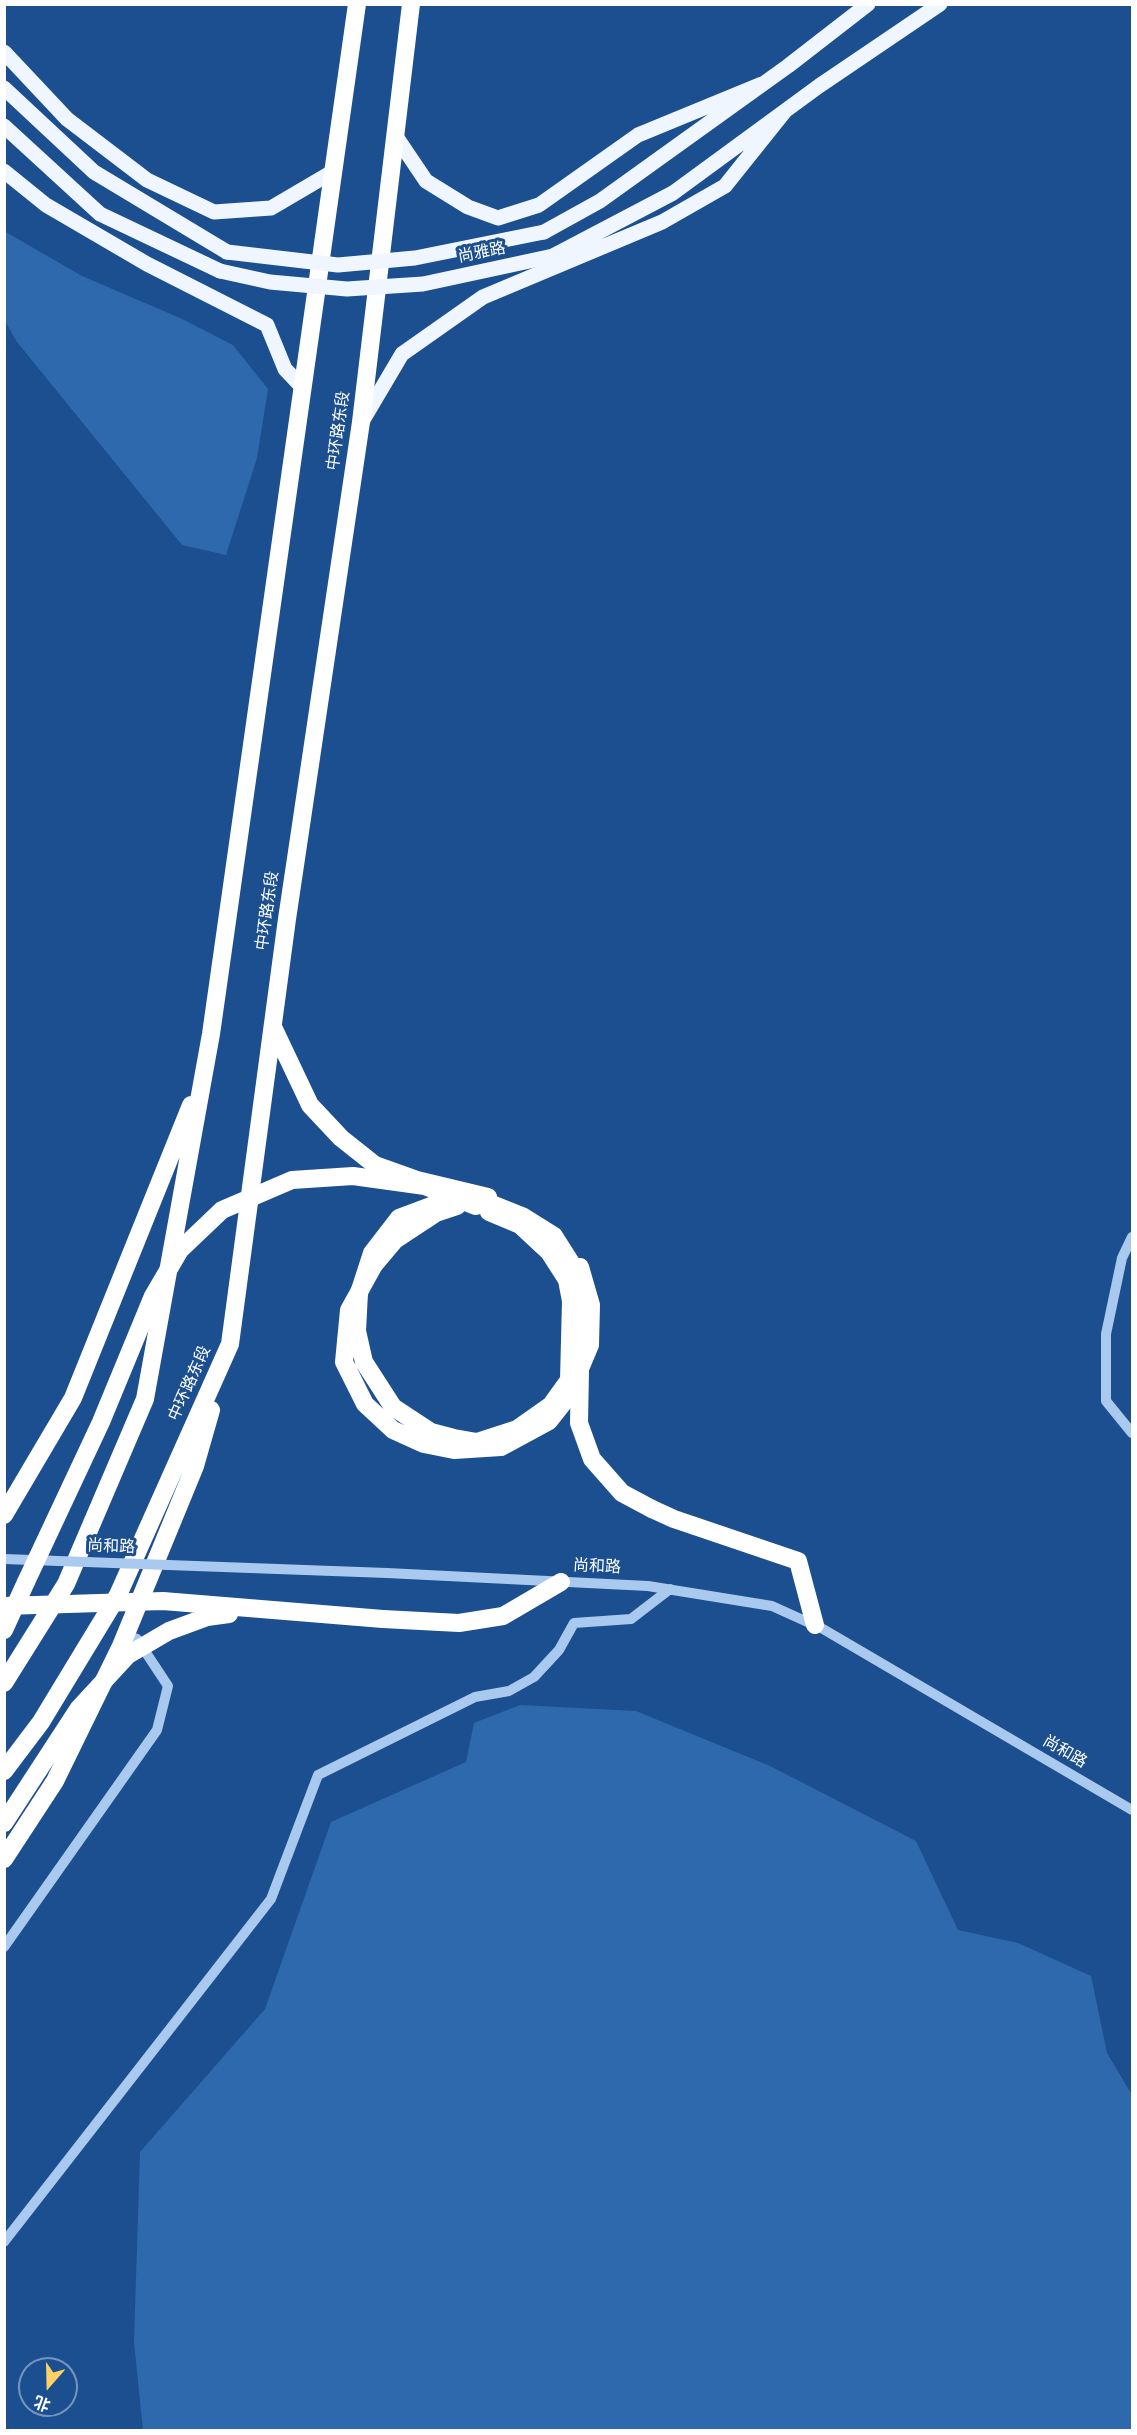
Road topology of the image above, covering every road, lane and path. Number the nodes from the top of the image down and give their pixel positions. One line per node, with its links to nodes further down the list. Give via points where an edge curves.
1 (357, 4): 12 (highway)
2 (411, 4): 10 (highway, 中环路东段)
3 (868, 4): 6 (main road, 尚雅路)
4 (940, 4): 8 (main road, 尚雅路)
5 (4, 52): 12 (main road, via 67,118 147,180 214,212 271,208)
6 (762, 84): 7 (main road, 尚雅路, bridge, via 600,201 544,232 414,258 338,266 227,252 94,172); 10 (main road, via 638,135 539,205 498,218 468,207 426,181)
7 (4, 88)
8 (785, 111): 9 (main road, 尚雅路, bridge, via 673,194 553,256 423,284 347,289 270,282 220,271 100,214); 14 (main road, via 725,186 662,222 483,297 402,354)
9 (4, 126)
10 (395, 135): 14 (highway, 中环路东段)
11 (4, 171): 13 (main road, via 46,205 147,264 267,325 285,369)
12 (334, 171): 13 (highway)
13 (303, 388): 16 (highway)
14 (361, 422): 15 (highway, 中环路东段)
15 (273, 1027): 17 (highway, via 310,1105 341,1138 375,1165 417,1180 524,1207 558,1232 583,1273 591,1305 590,1345 568,1397 549,1421 501,1447 454,1450 424,1444 393,1430 365,1404 344,1362 349,1310 374,1265 395,1240 436,1213 457,1206); 19 (highway, 中环路东段)
16 (205, 1070): 21 (highway, via 73,1398); 30 (highway, via 145,1399 66,1584)
17 (476, 1206): 27 (highway, bridge, via 520,1225 549,1252 567,1280 571,1301 569,1380 551,1405 517,1429 477,1442 431,1432 393,1407 364,1362 357,1331 359,1293 372,1253 399,1218 439,1203 477,1198 522,1216 554,1236 573,1266 581,1320 579,1423 592,1459 622,1493 652,1509 798,1561); 28 (highway, bridge, via 424,1186 353,1176 292,1180 222,1210 180,1250 153,1296 101,1422)
18 (1132, 1237): 20 (street, via 1122,1258 1106,1334 1106,1401)
19 (230, 1344): 29 (highway, via 195,1466); 31 (highway, 中环路东段, via 118,1595 41,1722)
20 (1132, 1433)
21 (4, 1515)
22 (4, 1558): 23 (street, 尚和路, bridge)
23 (561, 1581): 24 (street, 尚和路); 26 (highway, bridge, via 503,1616 459,1623)
24 (670, 1589): 27 (street, 尚和路, via 772,1606); 36 (street, via 631,1619 574,1623 559,1650 534,1677 510,1691 475,1697 318,1775 271,1899)
25 (4, 1606): 26 (highway, bridge, via 163,1601)
26 (256, 1609): 33 (highway, bridge, via 207,1617 169,1631 128,1655 79,1708)
27 (815, 1625): 32 (street, 尚和路)
28 (4, 1630)
29 (126, 1635): 34 (highway, via 55,1781); 35 (street, via 137,1639 168,1686 157,1731)
30 (8, 1677)
31 (4, 1771)
32 (1132, 1810)
33 (4, 1823)
34 (4, 1859)
35 (4, 1947)
36 (4, 2242)

